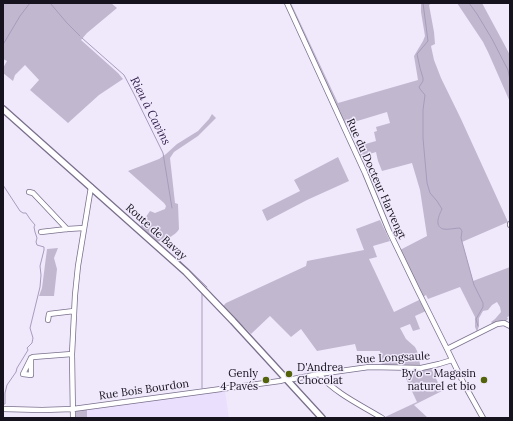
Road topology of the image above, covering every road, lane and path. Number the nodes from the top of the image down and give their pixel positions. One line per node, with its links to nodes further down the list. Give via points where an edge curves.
1 (287, 3): 11 (street, Rue du Docteur Harvengt, via 389,231)
2 (3, 109): 3 (main road, Route de Bavay)
3 (91, 187): 5 (street); 16 (main road, Route de Bavay, via 190,276)
4 (29, 192): 6 (street, via 34,192)
5 (84, 228): 6 (street); 8 (street)
6 (67, 229): 7 (street)
7 (41, 232)
8 (74, 312): 9 (street, via 49,314); 12 (street)
9 (48, 320)
10 (510, 326): 11 (street, via 504,323 497,324)
11 (447, 349): 14 (street, Rue du Docteur Harvengt)
12 (72, 354): 13 (street); 18 (street)
13 (31, 358)
14 (452, 360): 15 (street, Rue Longsaule, via 421,368 369,367); 22 (street, Rue du Docteur Harvengt)
15 (319, 374): 16 (street, Rue Longsaule); 21 (street, via 336,390)
16 (287, 379): 18 (street, Rue Bois Bourdon); 20 (main road, Route de Bavay)
17 (3, 408): 18 (street, Rue Bois Bourdon)
18 (73, 408): 19 (street)
19 (73, 418)
20 (322, 418)
21 (382, 418)
22 (483, 418)

